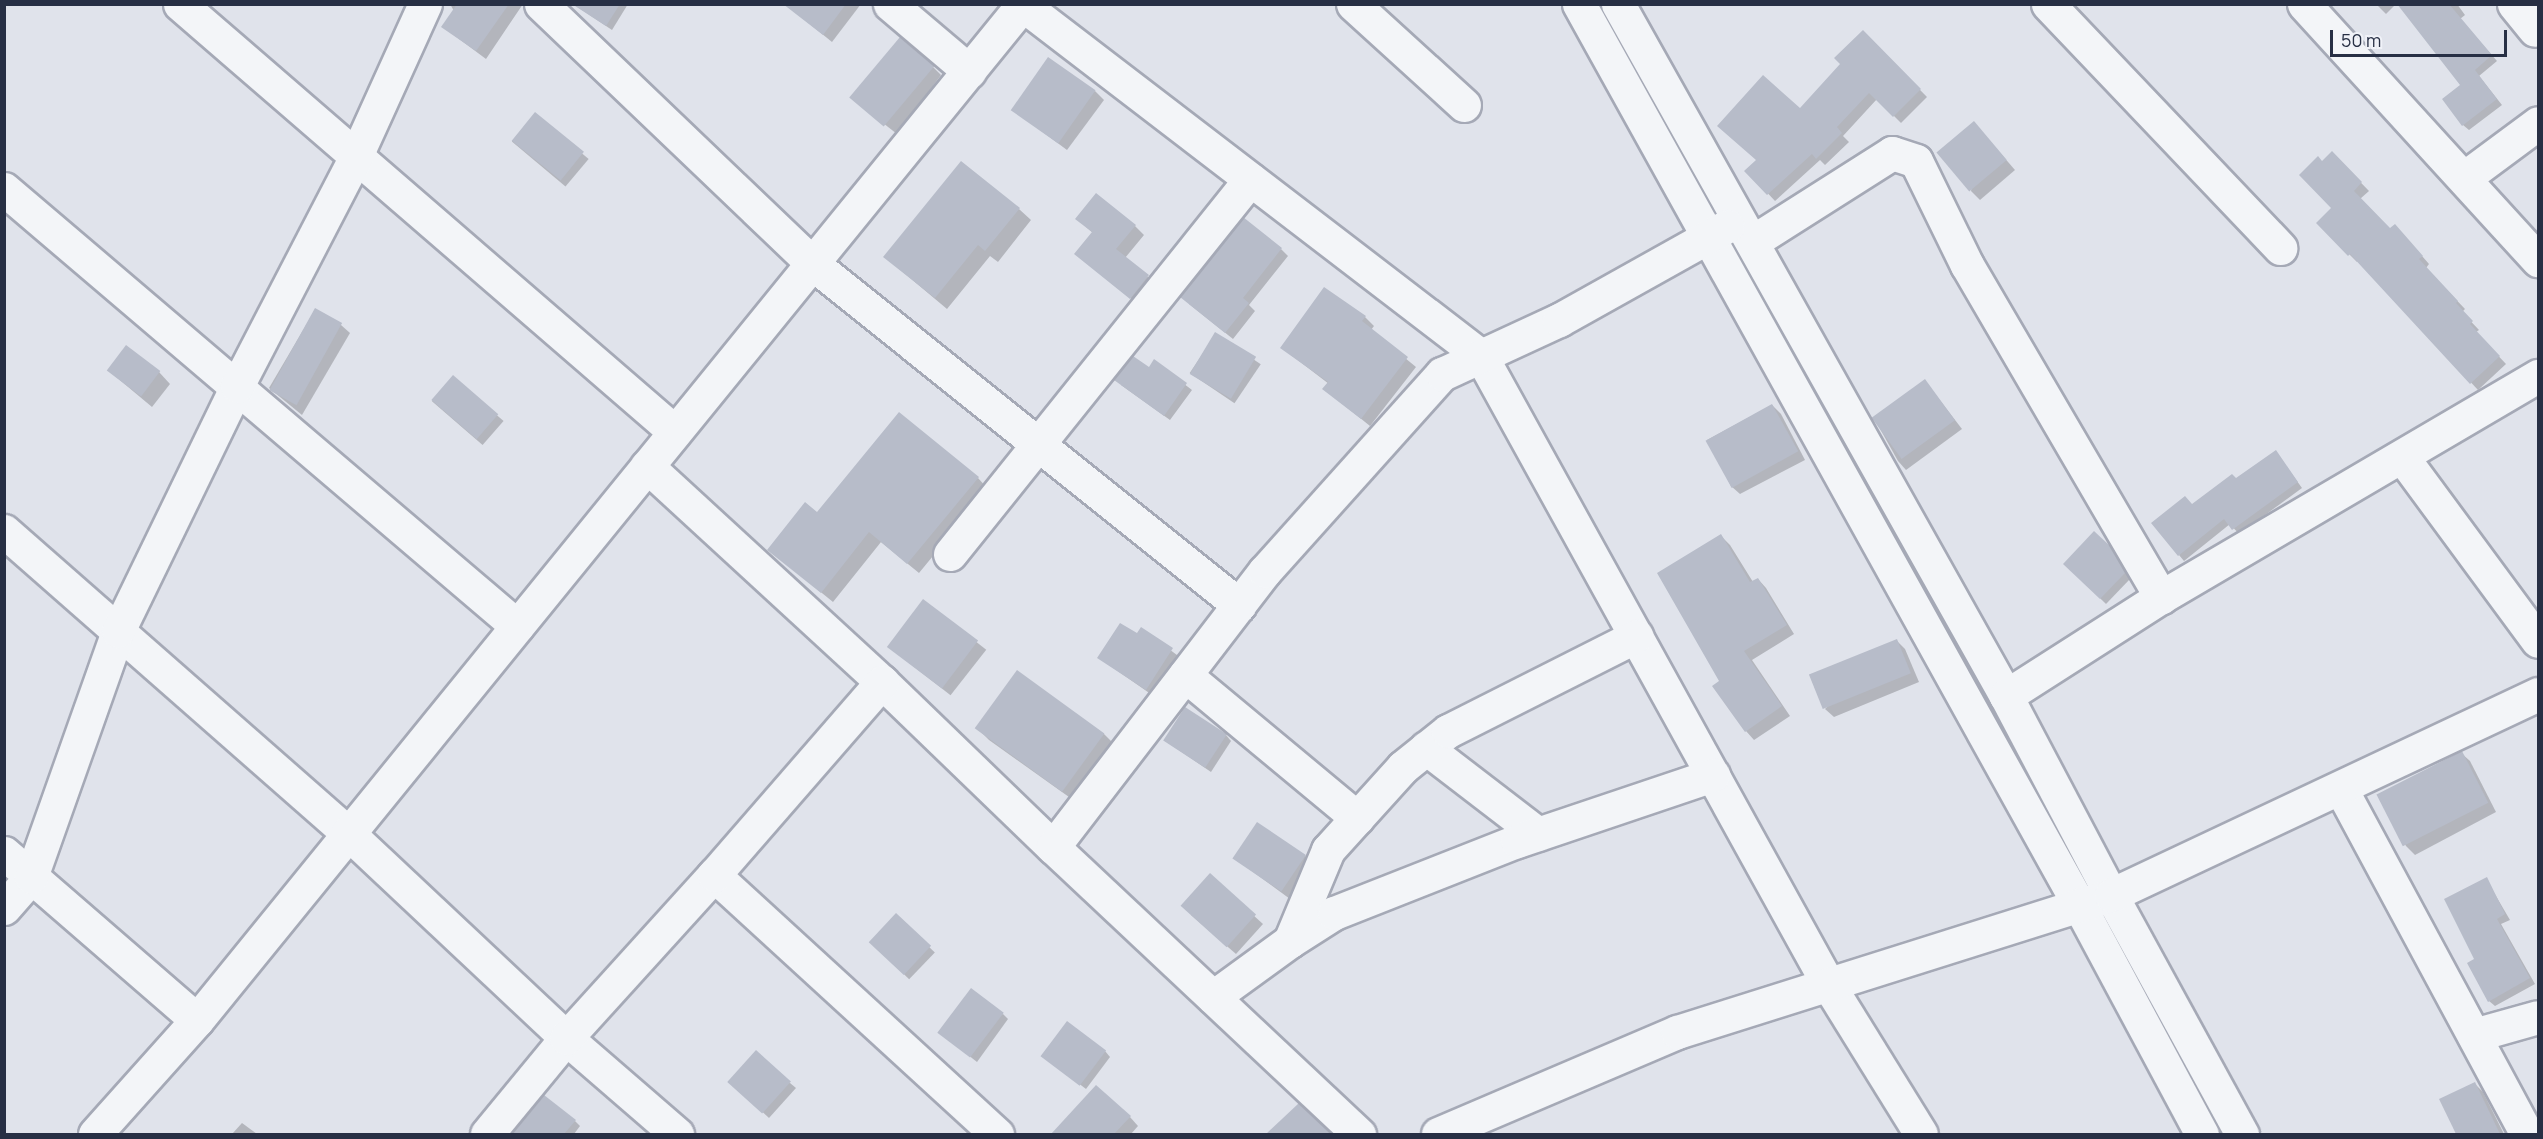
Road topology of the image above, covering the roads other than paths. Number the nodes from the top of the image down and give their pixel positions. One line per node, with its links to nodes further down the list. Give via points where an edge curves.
1 (180, 4): 16 (street)
2 (425, 4): 16 (street)
3 (541, 4): 24 (street)
4 (890, 4): 13 (street)
5 (1353, 4): 14 (street)
6 (1579, 4): 21 (street)
7 (1618, 4): 20 (street)
8 (2048, 4): 22 (street)
9 (2304, 4): 17 (street)
10 (2514, 4): 12 (street)
11 (1023, 5): 13 (street); 18 (street)
12 (2535, 30)
13 (969, 70): 24 (street)
14 (1464, 105)
15 (2538, 123): 17 (street)
16 (356, 156): 27 (street); 28 (street)
17 (2464, 178): 23 (street)
18 (1250, 179): 25 (street); 29 (street)
19 (4, 189): 27 (street)
20 (1745, 231): 21 (street); 34 (street, via 1892,153 1916,161 1968,265); 43 (street)
21 (1708, 236): 25 (street, via 1559,320); 55 (street)
22 (2280, 248)
23 (2538, 260)
24 (813, 264): 28 (street); 29 (street)
25 (1482, 356): 35 (street, via 1442,374); 38 (street)
26 (2538, 376): 30 (street)
27 (237, 386): 36 (street); 37 (street)
28 (675, 432): 31 (street)
29 (1039, 445): 33 (street); 35 (street)
30 (2403, 458): 34 (street); 39 (street)
31 (647, 466): 36 (street); 41 (street)
32 (4, 531): 37 (street)
33 (951, 554)
34 (2161, 597): 43 (street)
35 (1239, 605): 40 (street)
36 (517, 626): 48 (street)
37 (118, 631): 48 (street); 53 (street)
38 (1636, 636): 44 (street, via 1448,731); 45 (street)
39 (2538, 641)
40 (1185, 675): 47 (street); 50 (street)
41 (882, 682): 50 (street); 52 (street)
42 (2538, 694): 46 (street)
43 (2006, 696): 54 (street)
44 (1426, 748): 47 (street, via 1403,767); 49 (street)
45 (1713, 775): 49 (street); 58 (street)
46 (2341, 789): 54 (street); 62 (street)
47 (1357, 818): 57 (street, via 1328,850)
48 (348, 834): 61 (street); 63 (street)
49 (1538, 834): 57 (street, via 1334,913)
50 (1053, 847): 59 (street)
51 (4, 853): 53 (street)
52 (714, 875): 63 (street); 67 (street)
53 (31, 876): 56 (street); 61 (street)
54 (2110, 895): 55 (street); 72 (street)
55 (2079, 905): 58 (street); 71 (street)
56 (4, 908)
57 (1290, 941): 59 (street)
58 (1828, 984): 69 (street, via 1677,1032); 70 (street)
59 (1213, 997): 68 (street)
60 (2538, 1017): 62 (street)
61 (197, 1020): 64 (street)
62 (2474, 1035): 73 (street)
63 (566, 1038): 65 (street); 66 (street)
64 (95, 1134)
65 (487, 1134)
66 (677, 1134)
67 (997, 1134)
68 (1359, 1134)
69 (1438, 1134)
70 (1921, 1134)
71 (2202, 1134)
72 (2242, 1134)
73 (2527, 1134)

